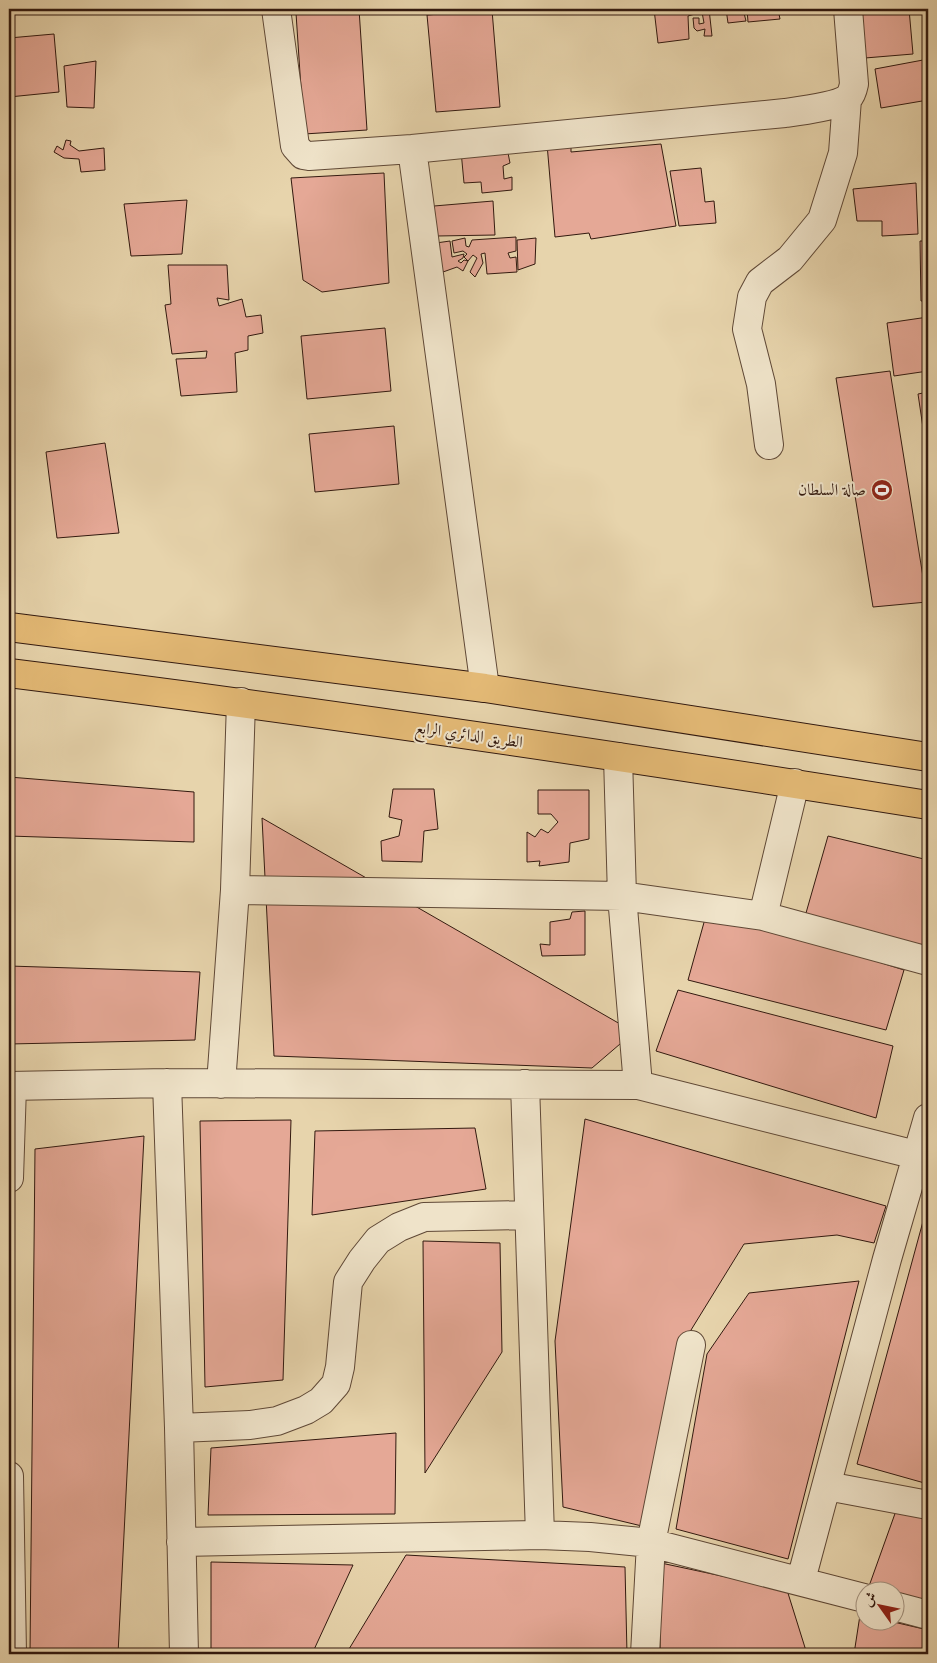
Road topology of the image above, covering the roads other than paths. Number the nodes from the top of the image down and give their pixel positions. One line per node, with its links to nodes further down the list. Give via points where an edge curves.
1 (276, 9): 4 (street, via 293,136 299,152 309,156)
2 (848, 9): 3 (street, via 854,84)
3 (847, 99): 4 (street, via 785,113); 5 (street, via 843,153 822,220 790,259 760,282 752,297 747,330 761,384)
4 (412, 149): 8 (street)
5 (769, 445)
6 (9, 627): 8 (main road)
7 (9, 673): 9 (main road, الطريق الدائري الرابع)
8 (486, 688): 11 (main road)
9 (241, 702): 10 (main road, الطريق الدائري الرابع); 14 (street)
10 (618, 757): 12 (main road, الطريق الدائري الرابع); 15 (street)
11 (928, 757)
12 (795, 783): 13 (main road, الطريق الدائري الرابع); 16 (street)
13 (928, 805)
14 (235, 890): 15 (street); 19 (street)
15 (622, 896): 16 (street); 21 (street)
16 (763, 916): 17 (street)
17 (928, 961)
18 (167, 1083): 19 (street); 22 (street); 28 (street)
19 (221, 1084): 20 (street)
20 (525, 1084): 21 (street); 26 (street)
21 (638, 1085): 24 (street)
22 (10, 1086): 25 (street)
23 (928, 1118): 24 (street)
24 (923, 1157): 30 (street, via 887,1258)
25 (9, 1178)
26 (528, 1215): 28 (street, via 424,1217 399,1227 378,1240 348,1282 340,1367 336,1384 321,1401 277,1421); 32 (street)
27 (691, 1345): 34 (street)
28 (179, 1428): 33 (street)
29 (9, 1476): 37 (street)
30 (827, 1486): 31 (street); 35 (street)
31 (928, 1505)
32 (540, 1535): 33 (street); 34 (street)
33 (181, 1542): 41 (street)
34 (651, 1544): 35 (street); 42 (street)
35 (801, 1580): 36 (street)
36 (854, 1595)
37 (10, 1604): 40 (street)
38 (904, 1609): 39 (street)
39 (928, 1615)
40 (12, 1654)
41 (184, 1654)
42 (645, 1654)

